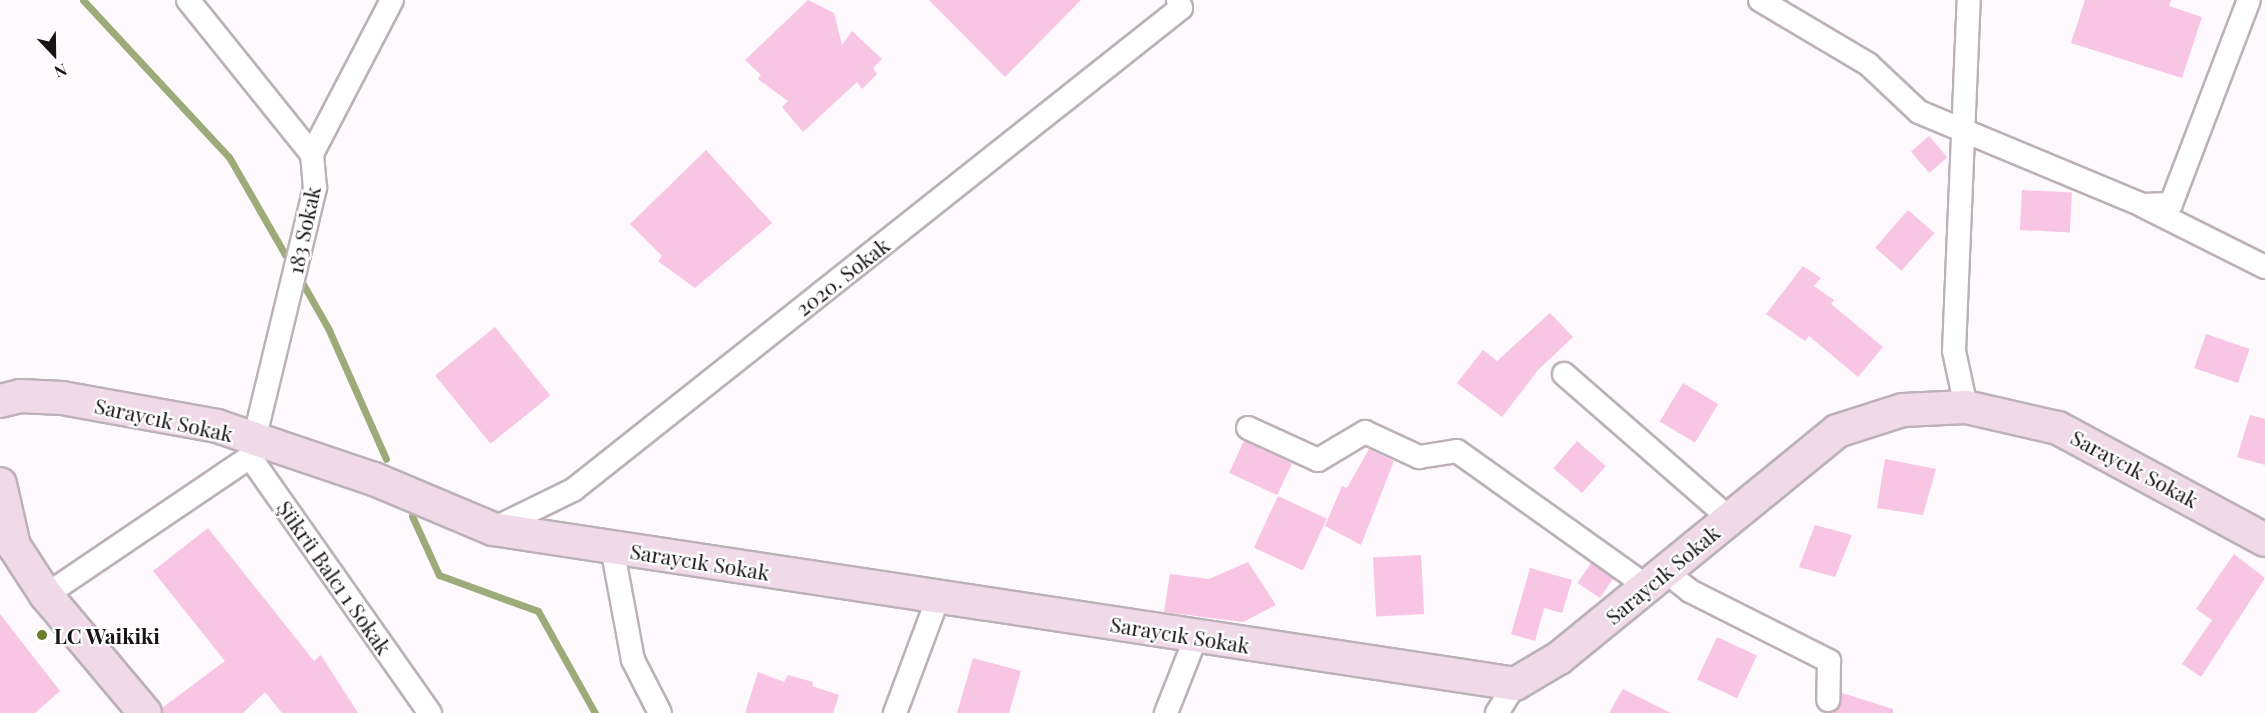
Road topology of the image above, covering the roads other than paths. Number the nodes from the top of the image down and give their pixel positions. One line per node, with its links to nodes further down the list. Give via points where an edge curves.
1 (188, 0): 8 (street)
2 (392, 0): 8 (street)
3 (1760, 0): 7 (street, via 1868,64 1919,112)
4 (1969, 0): 7 (street)
5 (2248, 0): 9 (street, via 2171,204)
6 (1180, 4): 18 (street, 2020. Sokak, via 573,490)
7 (1967, 130): 9 (street); 13 (street, via 1954,351)
8 (312, 154): 15 (street, 183 Sokak, via 315,188)
9 (2142, 205): 10 (street)
10 (2265, 267)
11 (1564, 374): 17 (street)
12 (0, 401): 15 (street, Saraycık Sokak, via 20,396 62,398 217,426)
13 (1966, 407): 17 (street, Saraycık Sokak, via 1903,410 1836,431); 19 (street, Saraycık Sokak, via 2058,428)
14 (1248, 428): 22 (street, via 1318,460 1365,432 1419,457 1457,451)
15 (251, 448): 18 (street, Saraycık Sokak, via 374,479); 23 (street); 29 (street, Şükrü Balcı 1 Sokak)
16 (0, 484): 20 (street)
17 (1729, 518): 22 (street, Saraycık Sokak)
18 (494, 530): 21 (street, Saraycık Sokak)
19 (2265, 540)
20 (7, 542): 23 (street)
21 (612, 547): 24 (street, Saraycık Sokak); 30 (street, via 633,660)
22 (1657, 579): 26 (street, Saraycık Sokak, via 1559,658); 27 (street, via 1690,591 1828,661)
23 (46, 595): 28 (street)
24 (938, 598): 25 (street, Saraycık Sokak); 31 (street)
25 (1196, 637): 26 (street, Saraycık Sokak); 32 (street)
26 (1515, 684): 33 (street)
27 (1828, 700)
28 (138, 710)
29 (430, 713)
30 (660, 713)
31 (895, 713)
32 (1166, 713)
33 (1497, 713)

